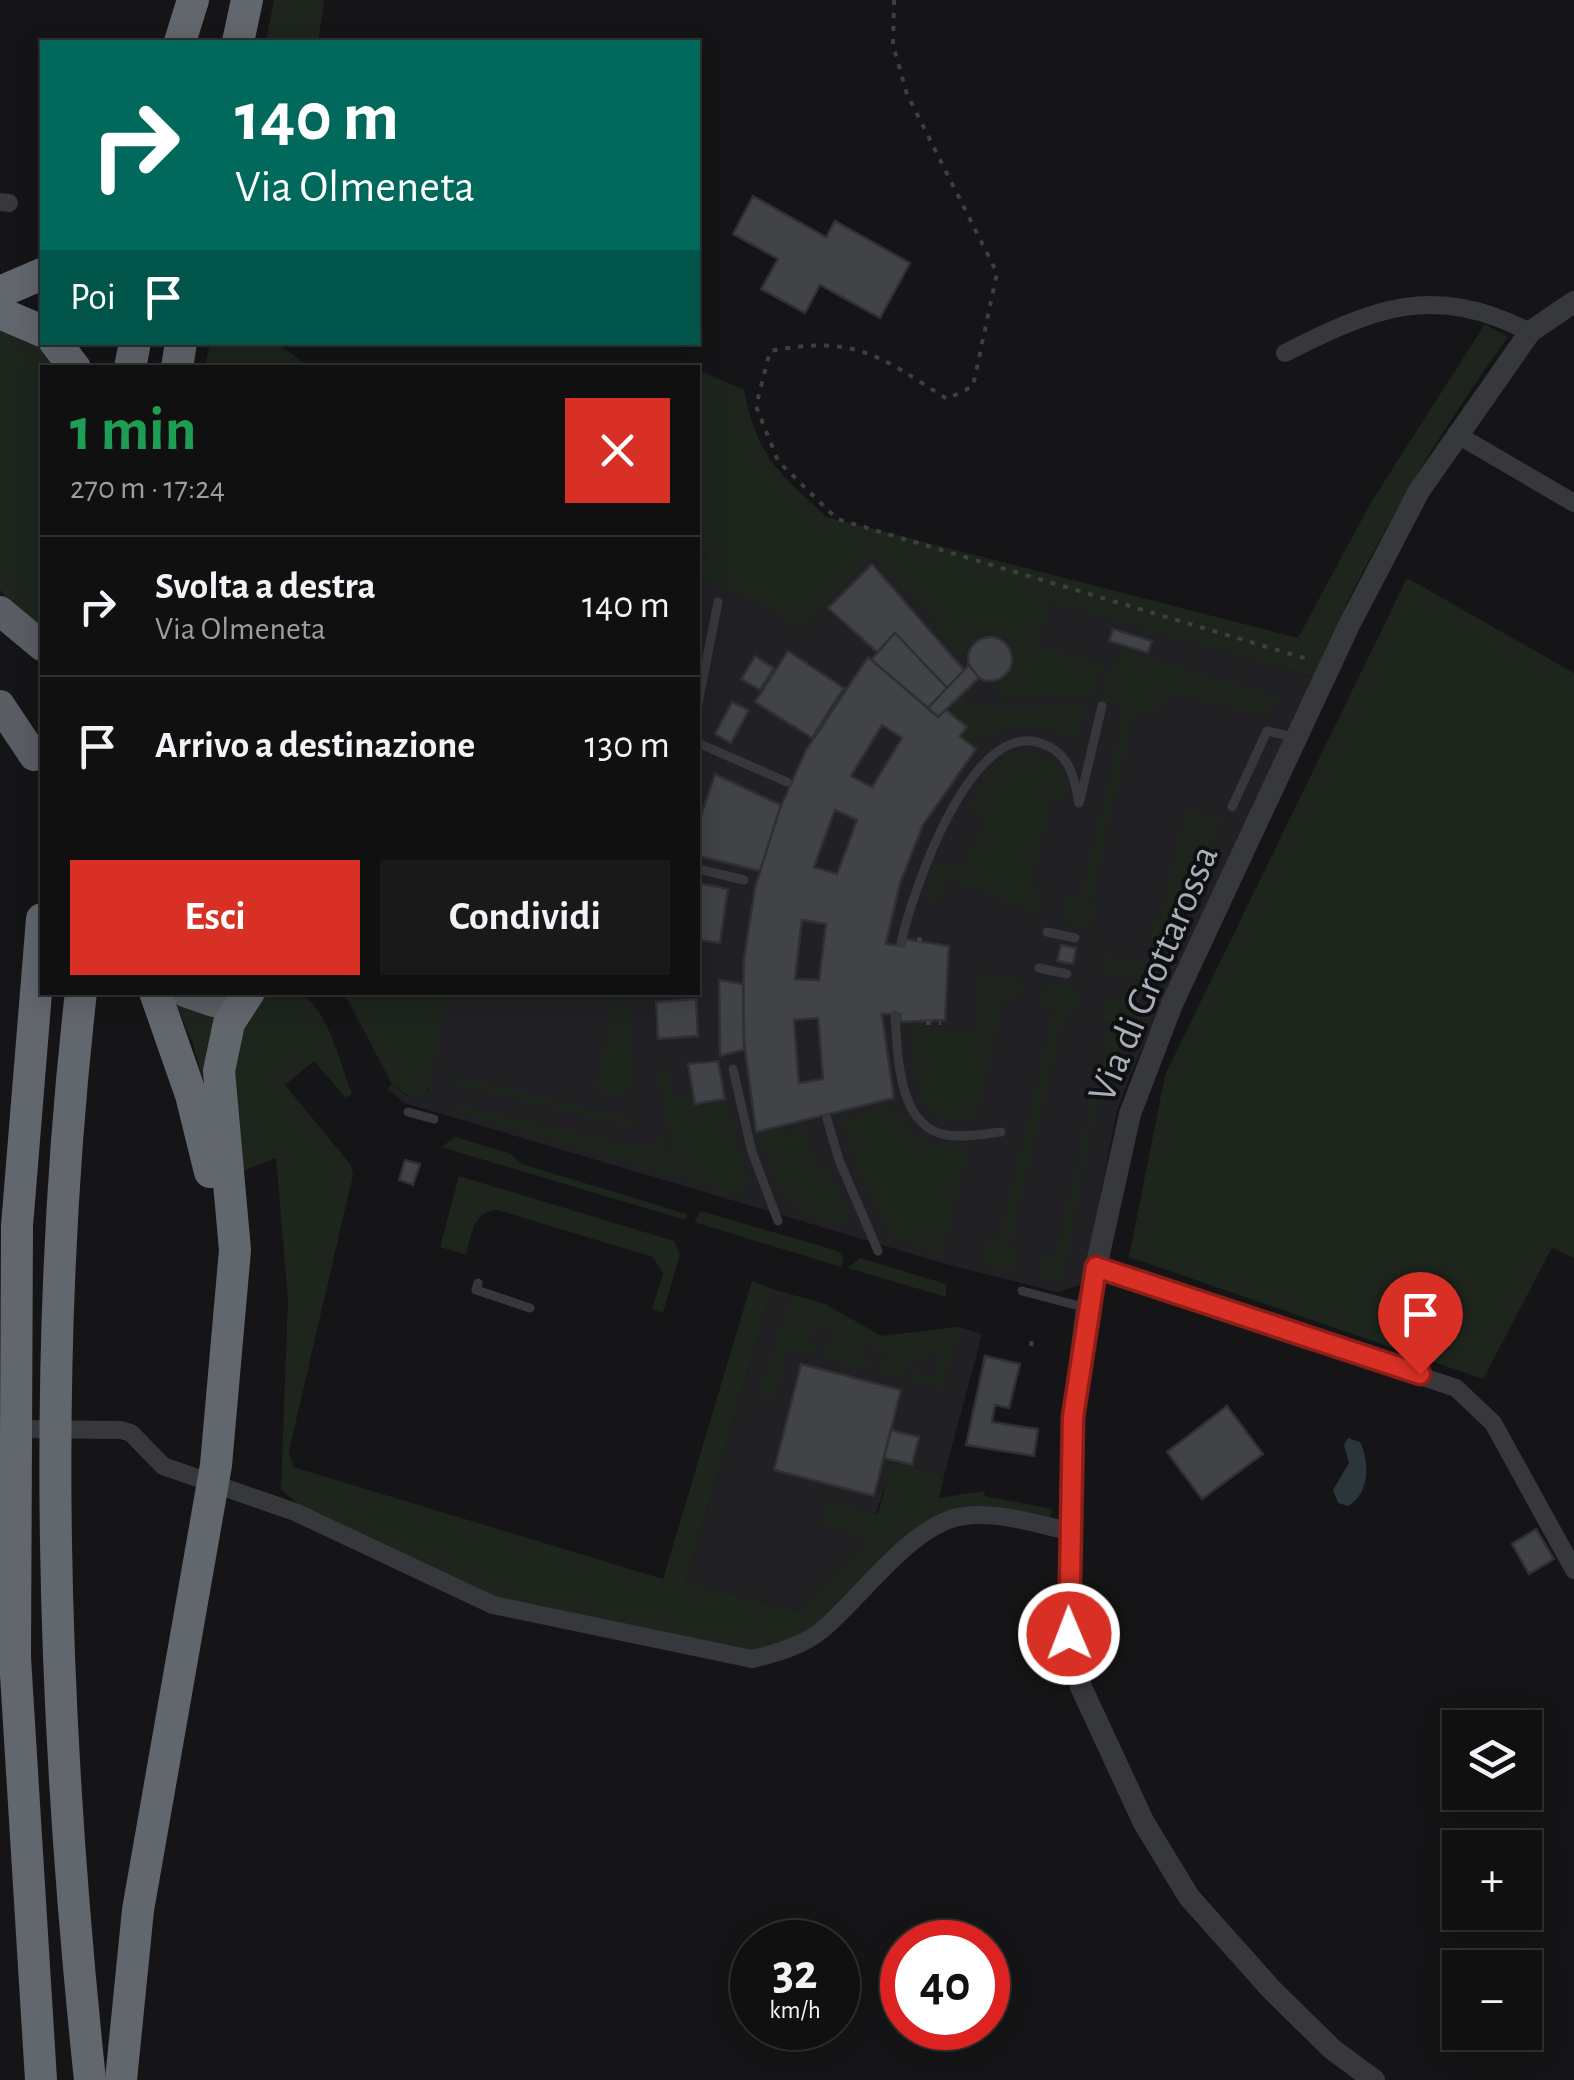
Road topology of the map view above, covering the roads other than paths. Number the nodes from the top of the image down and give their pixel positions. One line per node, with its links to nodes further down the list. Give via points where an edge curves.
1 (196, 0): 3 (highway); 4 (highway)
2 (247, 0): 5 (highway)
3 (181, 40)
4 (192, 40)
5 (238, 40)
6 (40, 275): 7 (highway)
7 (0, 292)
8 (1574, 302): 11 (street, Via di Grottarossa)
9 (0, 312): 10 (highway)
10 (40, 330)
11 (1530, 332): 12 (street, via 1488,311 1438,303 1393,307 1344,323); 13 (street, Via di Grottarossa)
12 (1285, 353)
13 (1456, 434): 14 (street); 21 (street, Via di Grottarossa, via 1419,491)
14 (1574, 504)
15 (718, 602): 18 (lane)
16 (0, 611): 17 (highway)
17 (40, 644)
18 (700, 694)
19 (0, 706): 23 (highway)
20 (1102, 706): 30 (lane, via 1079,803 1074,773 1057,752 1024,740 1002,747 980,769 941,828)
21 (1296, 737): 25 (lane, via 1267,731); 47 (street, Via di Grottarossa, via 1152,1052 1130,1114)
22 (700, 744): 24 (lane)
23 (34, 756)
24 (787, 782)
25 (1232, 808)
26 (700, 869): 27 (lane)
27 (744, 880)
28 (1047, 932): 29 (lane)
29 (1075, 938)
30 (901, 943)
31 (40, 944): 57 (highway, via 17,1226 15,1658)
32 (1038, 968): 33 (lane)
33 (1067, 974)
34 (82, 995): 58 (highway, via 57,1291 58,1538 75,1930)
35 (156, 995): 52 (highway, via 203,1138 217,1208)
36 (193, 995): 37 (highway, via 214,1002)
37 (228, 995)
38 (247, 995): 52 (highway, via 229,1023 220,1071 235,1250)
39 (895, 1015): 44 (lane, via 907,1095 919,1122 948,1135)
40 (733, 1070): 45 (lane, via 752,1152)
41 (408, 1112): 42 (lane)
42 (434, 1119)
43 (827, 1119): 46 (lane)
44 (1001, 1132)
45 (778, 1221)
46 (878, 1250)
47 (1096, 1267): 51 (street, Via di Grottarossa); 55 (street, via 1456,1388 1493,1423)
48 (478, 1283): 50 (lane, via 476,1290)
49 (1022, 1291): 51 (lane)
50 (530, 1308)
51 (1087, 1308): 54 (street, Via di Grottarossa, via 1073,1417)
52 (228, 1335): 59 (highway, via 216,1466 138,1910)
53 (0, 1429): 54 (street, via 130,1433 163,1466 263,1501 493,1606 752,1659 820,1632 911,1546 949,1520 1001,1516)
54 (1069, 1531): 60 (street, Via di Grottarossa, via 1069,1634 1081,1687 1144,1823 1189,1897 1271,1990 1332,2050)
55 (1574, 1570)
56 (0, 1766): 57 (highway, via 6,1869)
57 (40, 2078)
58 (90, 2080)
59 (121, 2080)
60 (1374, 2080)

